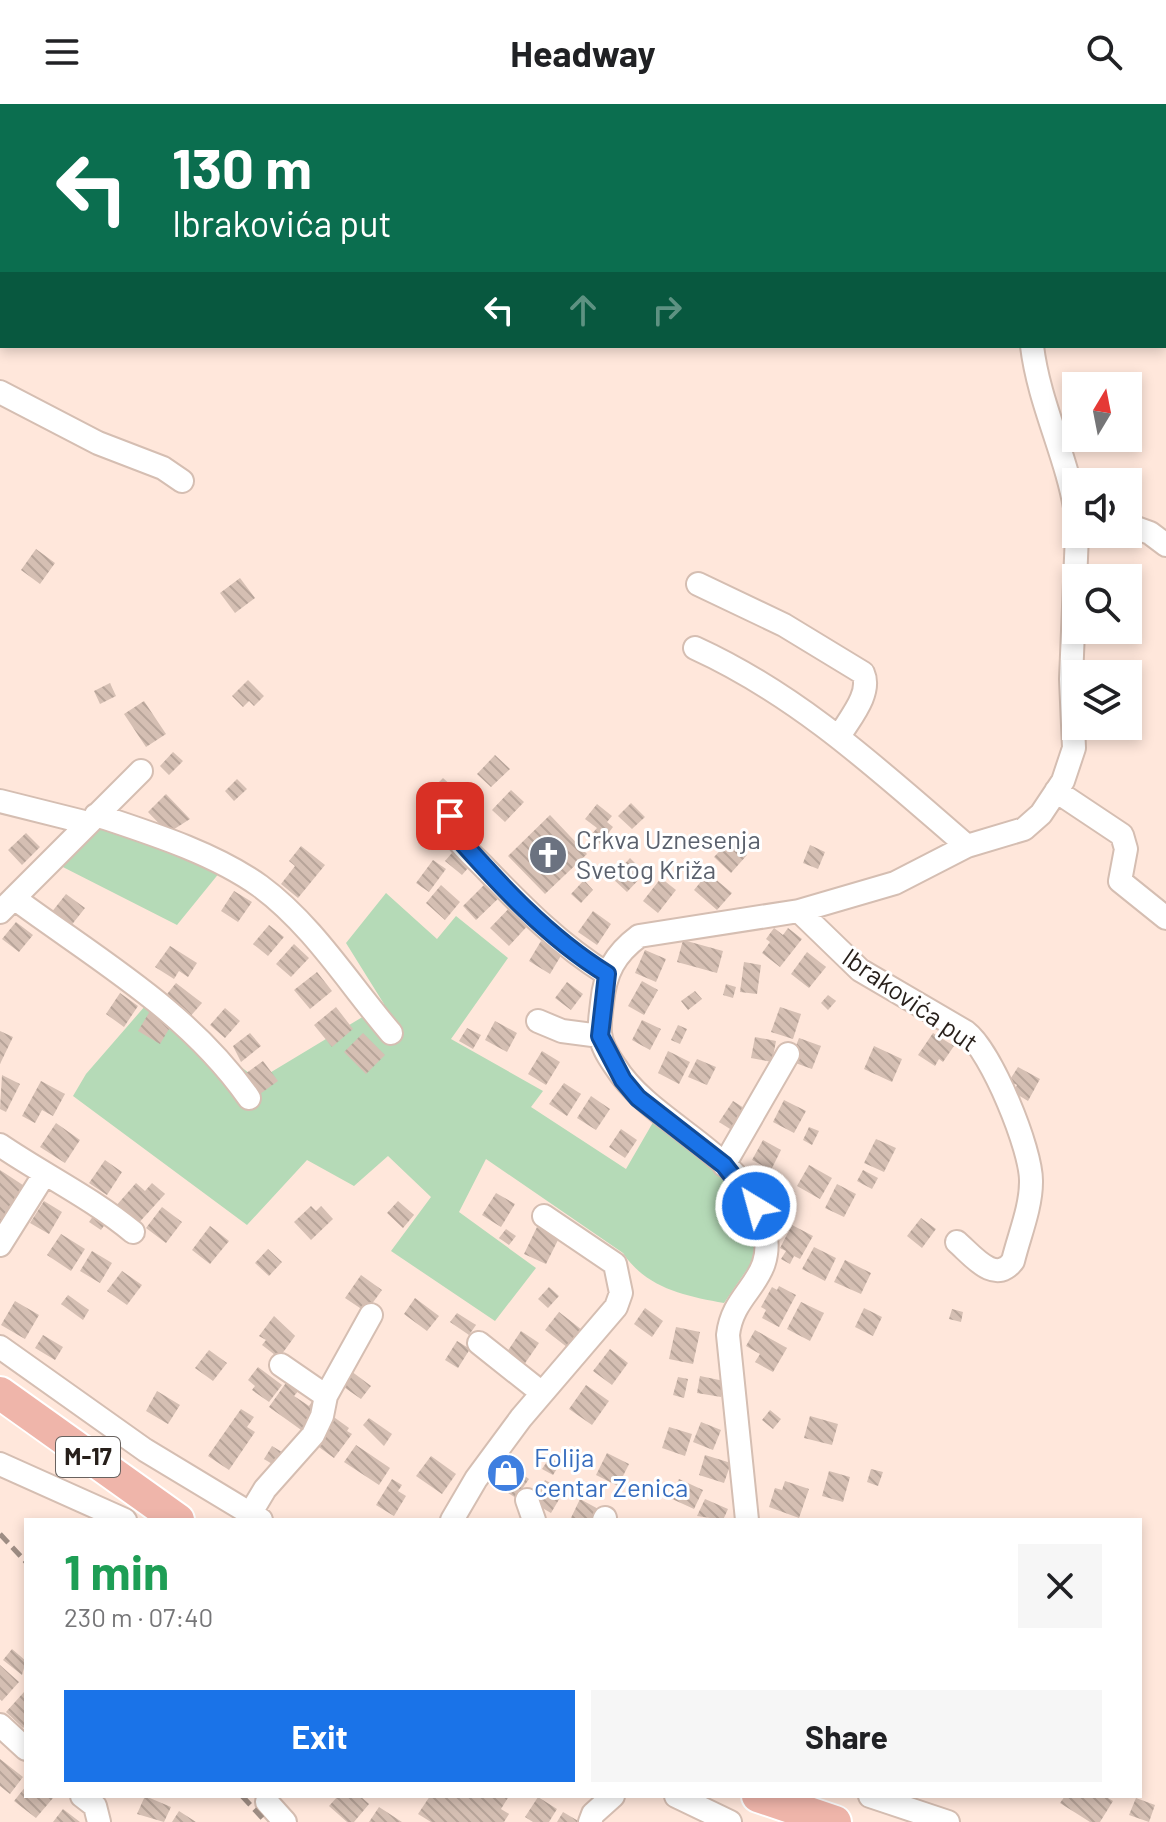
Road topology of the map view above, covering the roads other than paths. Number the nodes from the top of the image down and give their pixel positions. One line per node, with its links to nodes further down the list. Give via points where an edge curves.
1 (1032, 348): 3 (street, via 1042,396)
2 (0, 392): 4 (street)
3 (1068, 468)
4 (182, 481)
5 (1142, 530): 6 (street)
6 (1166, 545)
7 (1076, 548): 12 (street, via 1074,748)
8 (698, 584): 10 (street, via 750,607 863,673 866,686)
9 (695, 648): 10 (street, via 760,681)
10 (840, 735): 16 (street)
11 (141, 771): 15 (street)
12 (1056, 791): 16 (street, via 1024,829); 19 (street, via 1122,835 1126,849 1120,881)
13 (0, 801): 15 (street)
14 (454, 803): 20 (street, via 452,831 472,854 538,922)
15 (92, 819): 17 (street); 22 (street, via 213,861 260,886 301,923)
16 (967, 846): 18 (street, via 895,883)
17 (7, 905): 25 (street, via 153,996 200,1040)
18 (799, 911): 20 (street, via 639,936 621,949); 31 (street, Ibrakovića put, via 860,970 966,1032 989,1057 1026,1147 1032,1186 1013,1261 1006,1270 986,1267)
19 (1166, 918)
20 (607, 974): 23 (street)
21 (538, 1021): 23 (street, via 562,1031)
22 (391, 1033)
23 (600, 1036): 27 (street, via 638,1098)
24 (788, 1054): 27 (street)
25 (249, 1098)
26 (0, 1145): 28 (street)
27 (724, 1165): 45 (street, via 756,1206 765,1232 760,1277 733,1309 728,1335)
28 (44, 1175): 30 (street, via 99,1204); 32 (street)
29 (544, 1216): 38 (street, via 615,1264 621,1293 616,1307)
30 (133, 1232)
31 (957, 1242)
32 (0, 1245)
33 (371, 1315): 39 (street)
34 (479, 1343): 38 (street)
35 (0, 1347): 41 (street, via 145,1450)
36 (281, 1365): 39 (street)
37 (0, 1393): 43 (highway, M-17)
38 (542, 1393): 44 (street)
39 (326, 1396): 41 (street, via 313,1435 265,1489)
40 (0, 1464): 42 (street)
41 (255, 1517)
42 (121, 1518)
43 (175, 1518)
44 (453, 1518)
45 (747, 1518)
46 (0, 1725): 47 (street)
47 (24, 1747)
48 (85, 1798): 54 (street, via 95,1806)
49 (611, 1798): 56 (street)
50 (680, 1798): 57 (street)
51 (764, 1798): 58 (highway)
52 (876, 1798): 59 (street)
53 (267, 1802): 55 (street)
54 (99, 1822)
55 (285, 1822)
56 (590, 1822)
57 (730, 1822)
58 (835, 1822)
59 (948, 1822)

